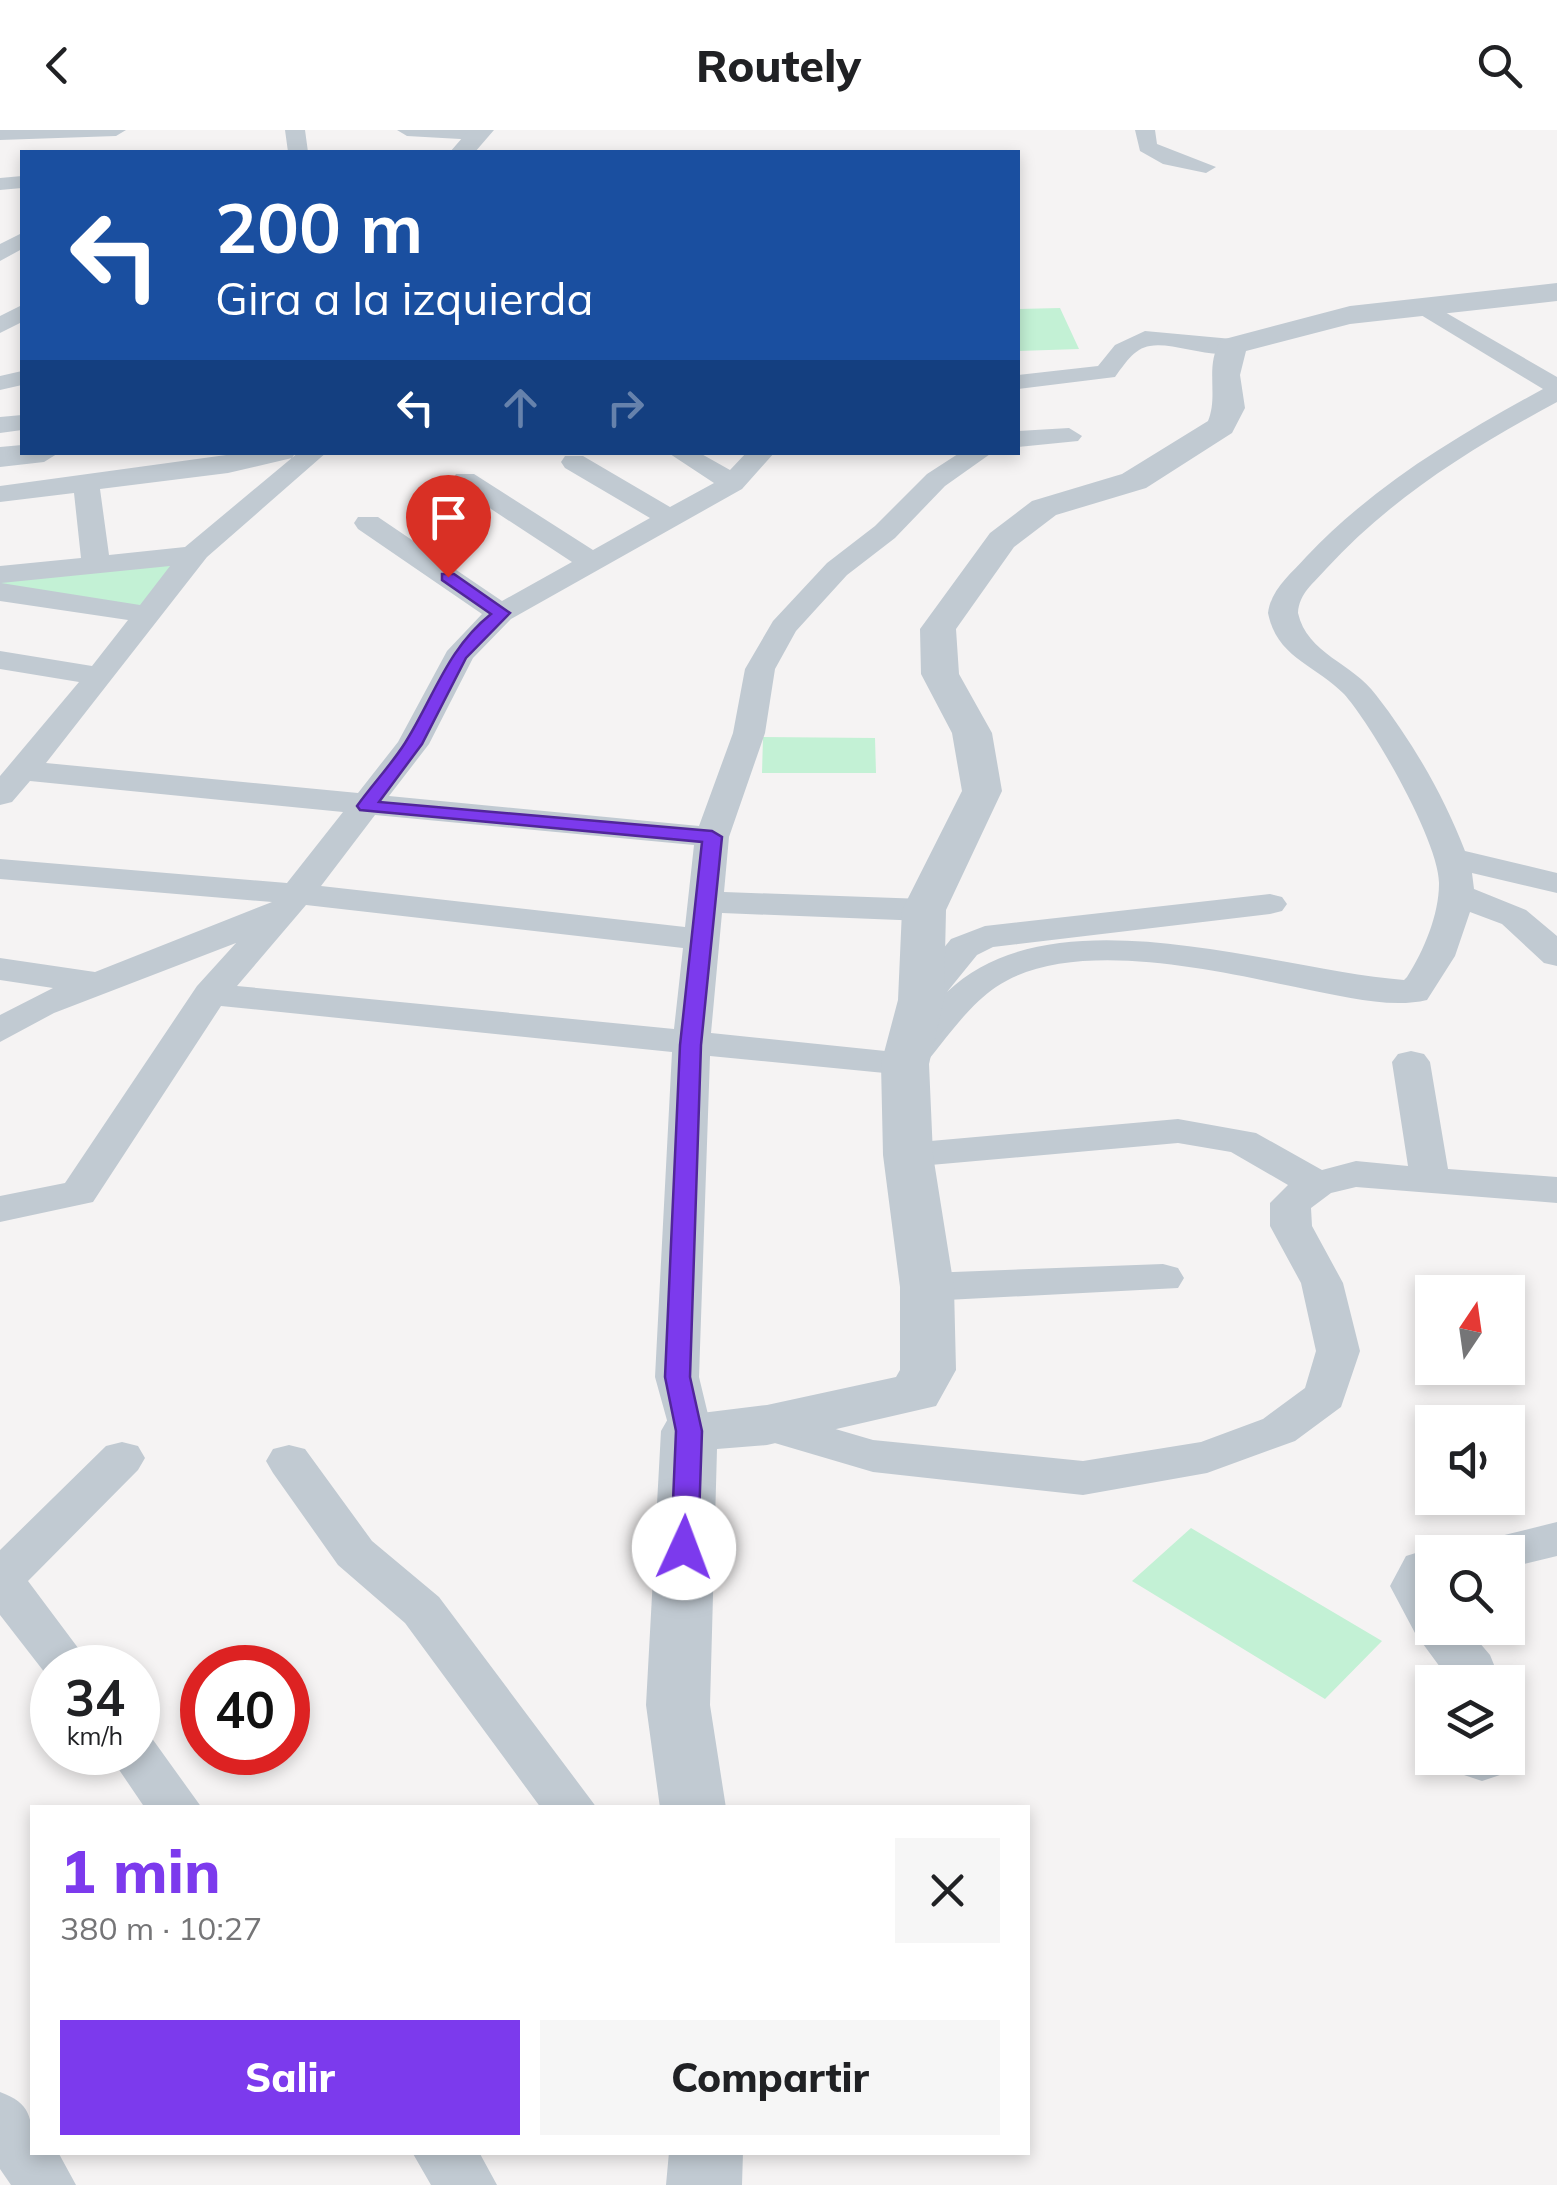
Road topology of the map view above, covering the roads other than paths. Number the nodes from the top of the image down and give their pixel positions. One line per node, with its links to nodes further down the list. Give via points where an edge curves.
1 (407, 130): 3 (street)
2 (1145, 130): 8 (street, via 1147,146 1170,160)
3 (428, 131): 6 (street)
4 (0, 134): 5 (street)
5 (108, 138): 7 (street)
6 (474, 139)
7 (0, 152)
8 (1206, 167)
9 (1557, 292): 10 (street)
10 (1424, 307): 11 (street, via 1268,332); 13 (street)
11 (1232, 346): 12 (street, via 1145,338 1123,350 1106,372); 50 (street, via 1221,426 1134,481 1044,508 1002,540 938,629 940,674 972,733 982,791)
12 (1020, 382)
13 (1557, 390): 43 (street, via 1453,448 1343,531 1287,596 1283,612 1295,646 1353,687 1387,734)
14 (1069, 436): 15 (street)
15 (1020, 439)
16 (265, 455): 24 (street)
17 (311, 455): 28 (street)
18 (683, 455): 23 (street)
19 (759, 455): 23 (street)
20 (975, 455): 42 (street, via 936,480 782,627 760,669 749,734)
21 (574, 462): 26 (street)
22 (465, 480): 29 (street)
23 (732, 483): 26 (street)
24 (86, 485): 25 (street); 30 (street)
25 (0, 494)
26 (669, 518): 29 (street)
27 (368, 523): 33 (street)
28 (194, 555): 30 (street); 34 (street)
29 (592, 562): 33 (street)
30 (96, 565): 31 (street)
31 (0, 575)
32 (0, 592): 34 (street)
33 (502, 613): 41 (street, via 458,657 413,744)
34 (150, 615): 37 (street)
35 (0, 660): 36 (street)
36 (31, 666): 37 (street); 38 (street)
37 (102, 677): 39 (street)
38 (0, 690)
39 (24, 771): 40 (street); 41 (street)
40 (0, 795)
41 (366, 806): 42 (street); 48 (street)
42 (712, 837): 47 (street)
43 (1454, 858): 45 (street); 46 (street)
44 (0, 870): 48 (street)
45 (1557, 883)
46 (1455, 894): 52 (street, via 1514,917); 60 (street, via 1432,974 1414,992 1365,991 1230,960 1125,948 1053,953 983,979)
47 (708, 902): 50 (street); 51 (street)
48 (290, 904): 51 (street); 54 (street); 55 (street)
49 (1270, 904): 56 (street, via 985,938 964,948)
50 (924, 910): 56 (street)
51 (704, 940): 58 (street)
52 (1557, 955)
53 (0, 969): 54 (street)
54 (100, 984): 57 (street)
55 (210, 994): 58 (street); 65 (street, via 79,1193)
56 (921, 1000): 60 (street)
57 (0, 1030)
58 (691, 1045): 60 (street); 69 (street, via 678,1377)
59 (1411, 1062): 62 (street)
60 (905, 1064): 61 (street)
61 (908, 1155): 63 (street, via 1178,1131 1242,1142); 67 (street)
62 (1430, 1179): 63 (street, via 1356,1174); 64 (street)
63 (1316, 1184): 68 (street, via 1290,1203 1291,1226 1322,1282 1338,1351 1325,1396 1280,1430 1206,1457 1083,1478 873,1456)
64 (1557, 1190)
65 (0, 1209)
66 (1163, 1278): 67 (street)
67 (927, 1287): 68 (street, via 928,1370 916,1392)
68 (767, 1424): 69 (street)
69 (689, 1431): 81 (street, via 678,1705)
70 (122, 1458): 74 (street)
71 (289, 1462): 80 (street, via 355,1553 422,1610)
72 (1557, 1539): 73 (street)
73 (1525, 1547)
74 (0, 1579): 75 (street)
75 (50, 1645)
76 (1453, 1645): 77 (street)
77 (1470, 1665)
78 (151, 1775): 79 (street)
79 (174, 1805)
80 (569, 1805)
81 (693, 1805)
82 (0, 2119): 85 (street)
83 (444, 2155): 86 (street)
84 (706, 2155): 87 (street)
85 (46, 2185)
86 (467, 2185)
87 (704, 2185)

